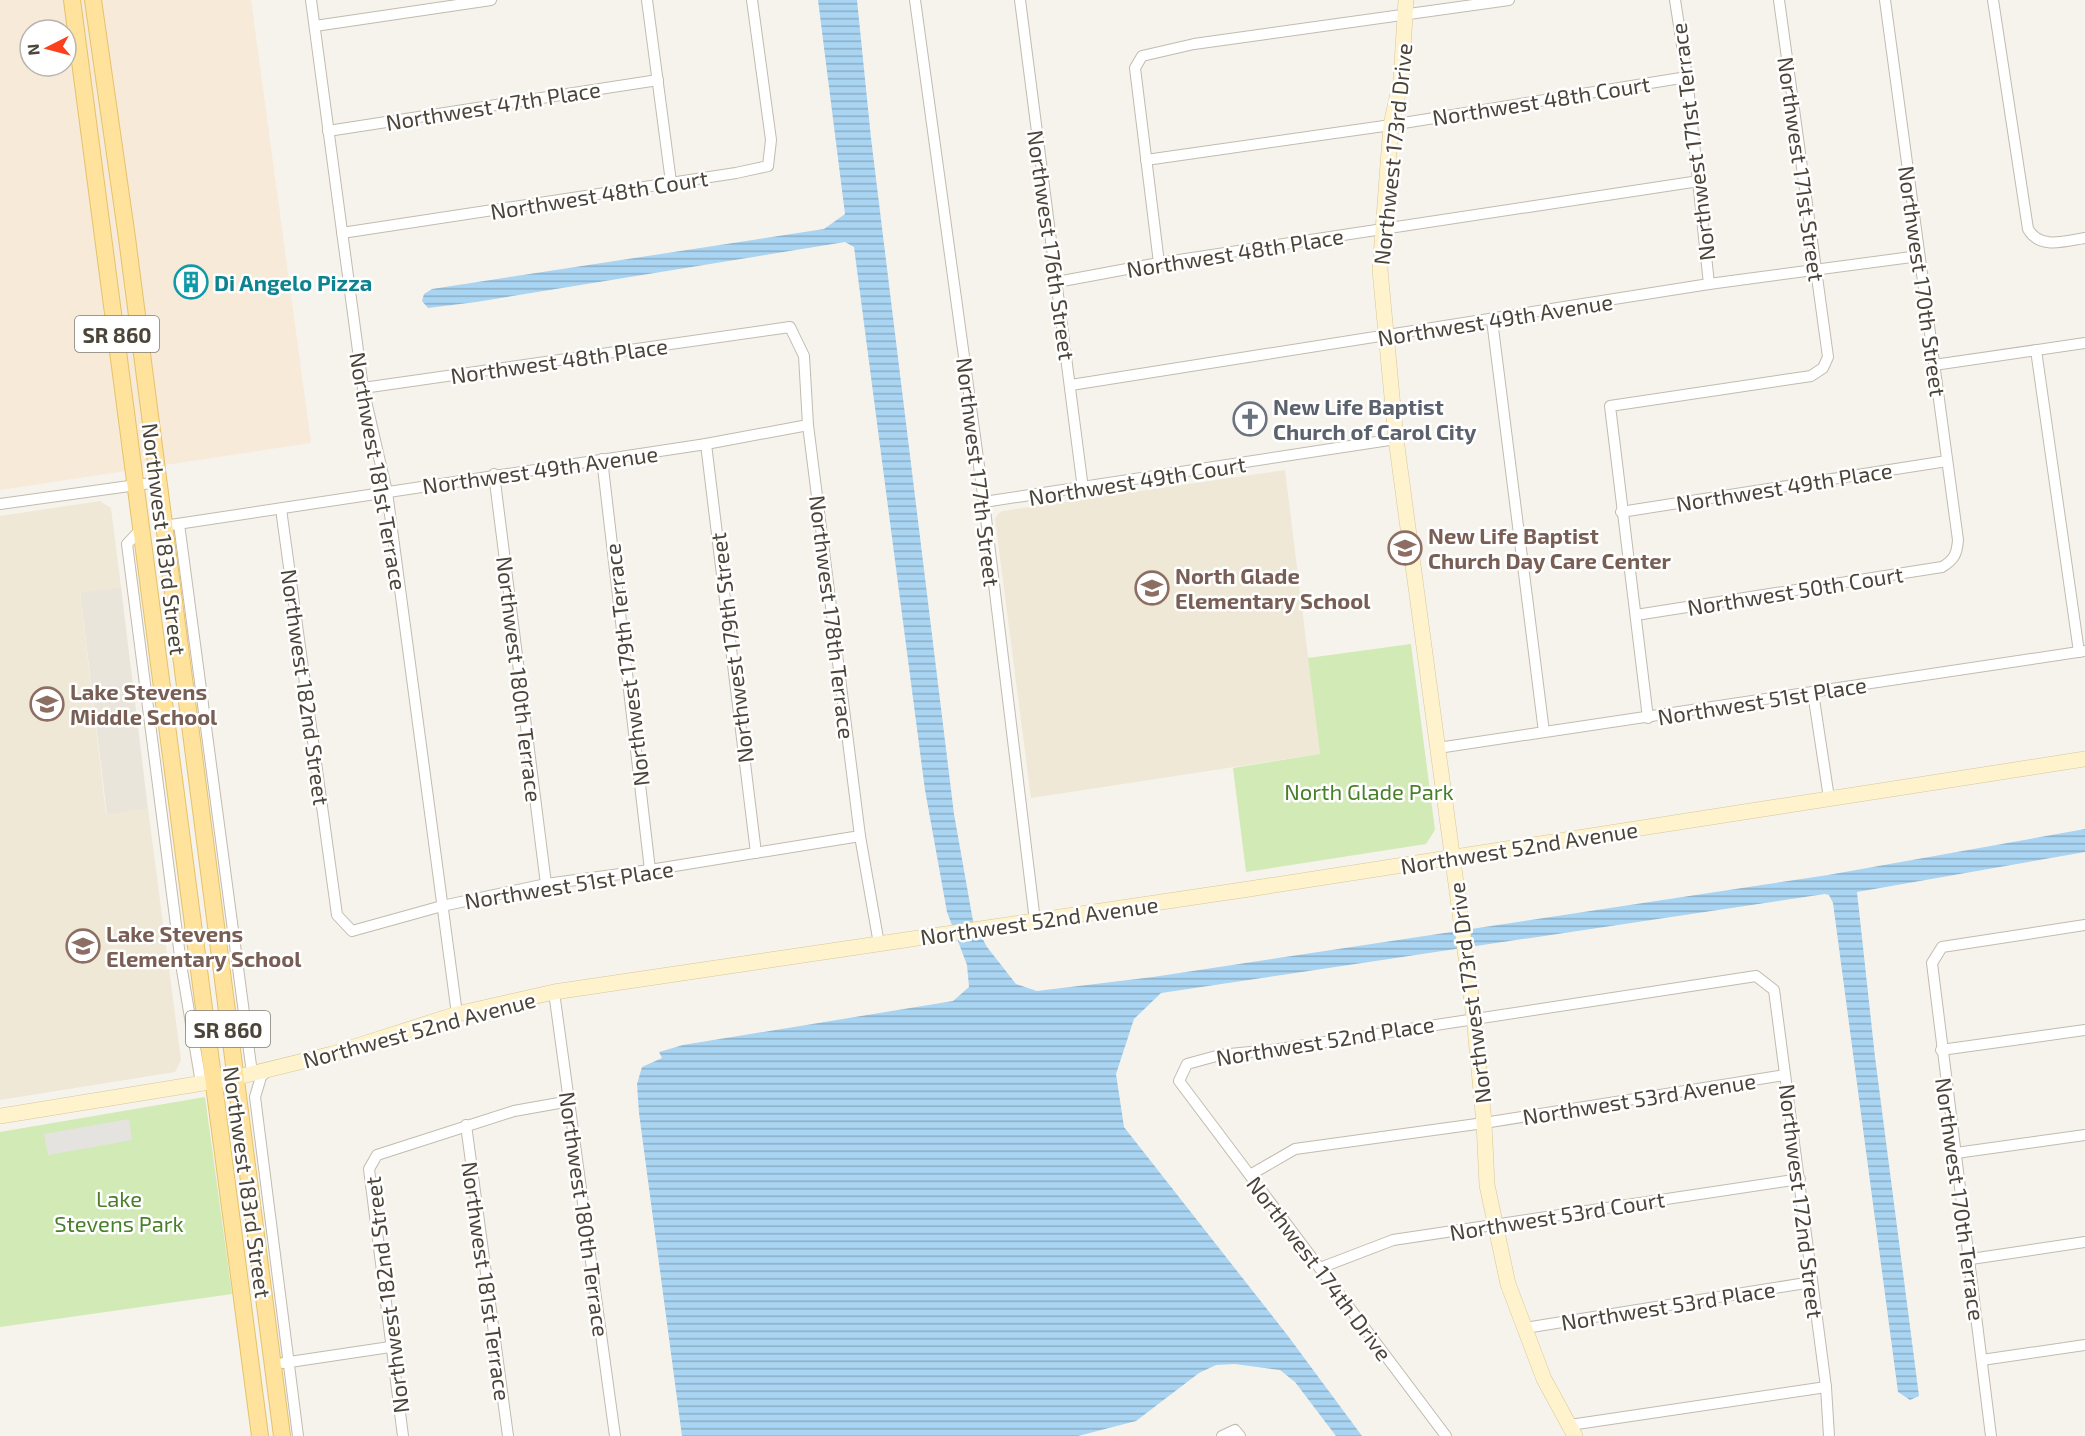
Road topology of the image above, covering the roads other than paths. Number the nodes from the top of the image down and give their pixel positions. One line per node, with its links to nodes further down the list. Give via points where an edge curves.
1 (72, 0): 24 (main road, Northwest 183rd Street / SR 860)
2 (93, 0): 25 (main road, Northwest 183rd Street / SR 860)
3 (311, 0): 16 (street, Northwest 181st Terrace)
4 (491, 0): 16 (street)
5 (647, 0): 18 (street)
6 (752, 0): 23 (street, Northwest 48th Court, via 771,140 768,166)
7 (915, 0): 54 (street, Northwest 177th Street)
8 (1020, 0): 34 (street, Northwest 176th Street)
9 (1406, 0): 15 (street, Northwest 173rd Drive)
10 (1509, 0): 15 (street)
11 (1675, 0): 17 (street, Northwest 171st Terrace)
12 (1779, 0): 33 (street, Northwest 171st Street)
13 (1885, 0): 30 (street, Northwest 170th Street)
14 (1993, 0): 29 (street, via 2028,230 2039,242)
15 (1406, 16): 19 (street, Northwest 173rd Drive, via 1401,80); 21 (street, via 1194,44 1142,56 1136,68)
16 (315, 26): 20 (street, Northwest 181st Terrace)
17 (1687, 77): 19 (street, Northwest 48th Court); 22 (street, Northwest 171st Terrace)
18 (658, 80): 20 (street, Northwest 47th Place); 23 (street)
19 (1391, 125): 21 (street, Northwest 48th Court); 27 (street, Northwest 173rd Drive)
20 (328, 131): 28 (street, Northwest 181st Terrace)
21 (1146, 160): 31 (street)
22 (1699, 181): 27 (street, Northwest 48th Place); 35 (street, Northwest 171st Terrace)
23 (671, 182): 28 (street, Northwest 48th Court)
24 (97, 184): 25 (main road, via 107,201); 26 (main road, Northwest 183rd Street / SR 860)
25 (122, 208): 32 (main road, Northwest 183rd Street / SR 860)
26 (103, 227): 32 (main road, via 115,239); 51 (main road, Northwest 183rd Street / SR 860)
27 (1382, 230): 31 (street, Northwest 48th Place); 38 (street, Northwest 173rd Drive, via 1380,270)
28 (342, 233): 43 (street, Northwest 181st Terrace)
29 (2085, 237)
30 (1919, 256): 33 (street, Northwest 49th Avenue); 41 (street, Northwest 170th Street)
31 (1159, 263): 34 (street, Northwest 48th Place)
32 (130, 267): 50 (main road, Northwest 183rd Street / SR 860)
33 (1816, 269): 35 (street, Northwest 49th Avenue); 57 (street, Northwest 171st Street, via 1828,357 1823,368 1811,376 1610,406)
34 (1057, 282): 42 (street, Northwest 176th Street)
35 (1709, 284): 36 (street, Northwest 49th Avenue)
36 (1492, 320): 38 (street, Northwest 49th Avenue); 65 (street)
37 (755, 333): 43 (street, Northwest 48th Place); 44 (street, Northwest 178th Terrace, via 790,327 804,356)
38 (1386, 337): 42 (street, Northwest 49th Avenue); 45 (street, Northwest 173rd Drive)
39 (2085, 343): 40 (street)
40 (2036, 350): 41 (street); 62 (street)
41 (1934, 365): 48 (street, Northwest 170th Street)
42 (1071, 385): 52 (street, Northwest 176th Street)
43 (363, 388): 53 (street, Northwest 181st Terrace)
44 (808, 425): 46 (street, Northwest 49th Avenue); 71 (street, Northwest 178th Terrace)
45 (1396, 439): 52 (street, Northwest 49th Court); 66 (street, Northwest 173rd Drive)
46 (706, 444): 47 (street, Northwest 49th Avenue); 73 (street, Northwest 179th Street)
47 (602, 459): 49 (street, Northwest 49th Avenue); 76 (street, Northwest 179th Terrace)
48 (1947, 461): 57 (street, Northwest 49th Place); 60 (street, Northwest 170th Street, via 1959,540)
49 (494, 474): 53 (street, Northwest 49th Avenue); 77 (street, Northwest 180th Terrace)
50 (158, 482): 51 (street); 58 (main road, Northwest 183rd Street / SR 860)
51 (137, 485): 55 (street); 59 (main road, Northwest 183rd Street / SR 860)
52 (1083, 489): 54 (street, Northwest 49th Court)
53 (387, 492): 56 (street, Northwest 49th Avenue); 78 (street, Northwest 181st Terrace)
54 (984, 502): 79 (street, Northwest 177th Street)
55 (0, 504)
56 (281, 509): 58 (street, Northwest 49th Avenue); 75 (street, Northwest 182nd Street)
57 (1621, 512): 61 (street)
58 (171, 525): 72 (main road, Northwest 183rd Street / SR 860); 89 (street)
59 (142, 528): 69 (street, via 127,544); 70 (main road, Northwest 183rd Street / SR 860)
60 (1953, 561): 61 (street, Northwest 50th Court, via 1942,567)
61 (1636, 615): 64 (street)
62 (2082, 651): 63 (street, Northwest 51st Place)
63 (1813, 693): 64 (street, Northwest 51st Place); 68 (street)
64 (1648, 718): 65 (street, Northwest 51st Place)
65 (1544, 732): 66 (street, Northwest 51st Place)
66 (1438, 748): 74 (street, Northwest 173rd Drive)
67 (2085, 759): 68 (street, Northwest 52nd Avenue)
68 (1829, 798): 74 (street, Northwest 52nd Avenue)
69 (161, 813): 70 (street); 92 (street, via 181,964)
70 (180, 815): 72 (main road, via 194,825); 92 (main road, Northwest 183rd Street / SR 860)
71 (860, 836): 73 (street, Northwest 51st Place); 81 (street, Northwest 178th Terrace)
72 (204, 844): 91 (main road, Northwest 183rd Street / SR 860)
73 (756, 853): 76 (street, Northwest 51st Place)
74 (1454, 857): 79 (street, Northwest 52nd Avenue); 85 (street, Northwest 173rd Drive)
75 (332, 865): 78 (street, Northwest 51st Place, via 337,915 352,931)
76 (650, 870): 77 (street, Northwest 51st Place)
77 (546, 884): 78 (street, Northwest 51st Place)
78 (442, 906): 84 (street, Northwest 181st Terrace)
79 (1035, 921): 81 (street, Northwest 52nd Avenue)
80 (2085, 925): 87 (street, Northwest 170th Terrace, via 1942,947 1932,963)
81 (879, 944): 83 (street, Northwest 52nd Avenue)
82 (1756, 975): 85 (street, Northwest 52nd Place); 90 (street, Northwest 172nd Street, via 1774,990)
83 (554, 992): 84 (street, Northwest 52nd Avenue); 93 (street, Northwest 180th Terrace)
84 (457, 1014): 88 (street, Northwest 52nd Avenue, via 332,1054)
85 (1474, 1017): 94 (street, Northwest 52nd Place, via 1220,1055 1187,1064 1179,1081); 96 (street, Northwest 173rd Drive)
86 (2085, 1030): 87 (street)
87 (1941, 1050): 99 (street, Northwest 170th Terrace)
88 (269, 1069): 89 (street, Northwest 52nd Avenue); 111 (street, via 261,1077 255,1097)
89 (252, 1073): 91 (street, Northwest 52nd Avenue)
90 (1785, 1075): 96 (street, Northwest 53rd Avenue); 101 (street, Northwest 172nd Street)
91 (234, 1078): 92 (street, Northwest 52nd Avenue); 111 (main road, Northwest 183rd Street / SR 860)
92 (208, 1082): 95 (street, Northwest 52nd Avenue); 114 (main road, Northwest 183rd Street / SR 860)
93 (570, 1101): 97 (street); 119 (street, Northwest 180th Terrace)
94 (1191, 1101): 100 (street, Northwest 174th Drive)
95 (0, 1116)
96 (1484, 1123): 100 (street, Northwest 53rd Avenue, via 1295,1149); 102 (street, Northwest 173rd Drive, via 1486,1185)
97 (466, 1125): 109 (street, Northwest 182nd Street, via 377,1155 369,1169); 118 (street, Northwest 181st Terrace)
98 (2085, 1135): 99 (street)
99 (1956, 1153): 104 (street, Northwest 170th Terrace)
100 (1250, 1175): 105 (street, Northwest 174th Drive)
101 (1800, 1179): 102 (street, Northwest 53rd Court); 106 (street, Northwest 172nd Street)
102 (1495, 1225): 105 (street, Northwest 53rd Court, via 1393,1240); 107 (street, Northwest 173rd Drive, via 1508,1284)
103 (2085, 1242): 104 (street)
104 (1971, 1259): 110 (street, Northwest 170th Terrace)
105 (1320, 1268): 122 (street, Northwest 174th Drive)
106 (1812, 1282): 107 (street, Northwest 53rd Place); 112 (street, Northwest 172nd Street)
107 (1525, 1328): 113 (street, Northwest 173rd Drive, via 1544,1379)
108 (2085, 1345): 110 (street)
109 (390, 1347): 111 (street); 117 (street, Northwest 182nd Street)
110 (1982, 1360): 124 (street, Northwest 170th Terrace)
111 (280, 1363): 115 (main road, Northwest 183rd Street / SR 860); 116 (street)
112 (1826, 1387): 113 (street); 123 (street, Northwest 172nd Street)
113 (1572, 1430)
114 (260, 1436)
115 (282, 1436)
116 (298, 1436)
117 (403, 1436)
118 (508, 1436)
119 (615, 1436)
120 (1222, 1436): 121 (street, via 1234,1430)
121 (1240, 1436)
122 (1446, 1436)
123 (1830, 1436)
124 (1991, 1436)

